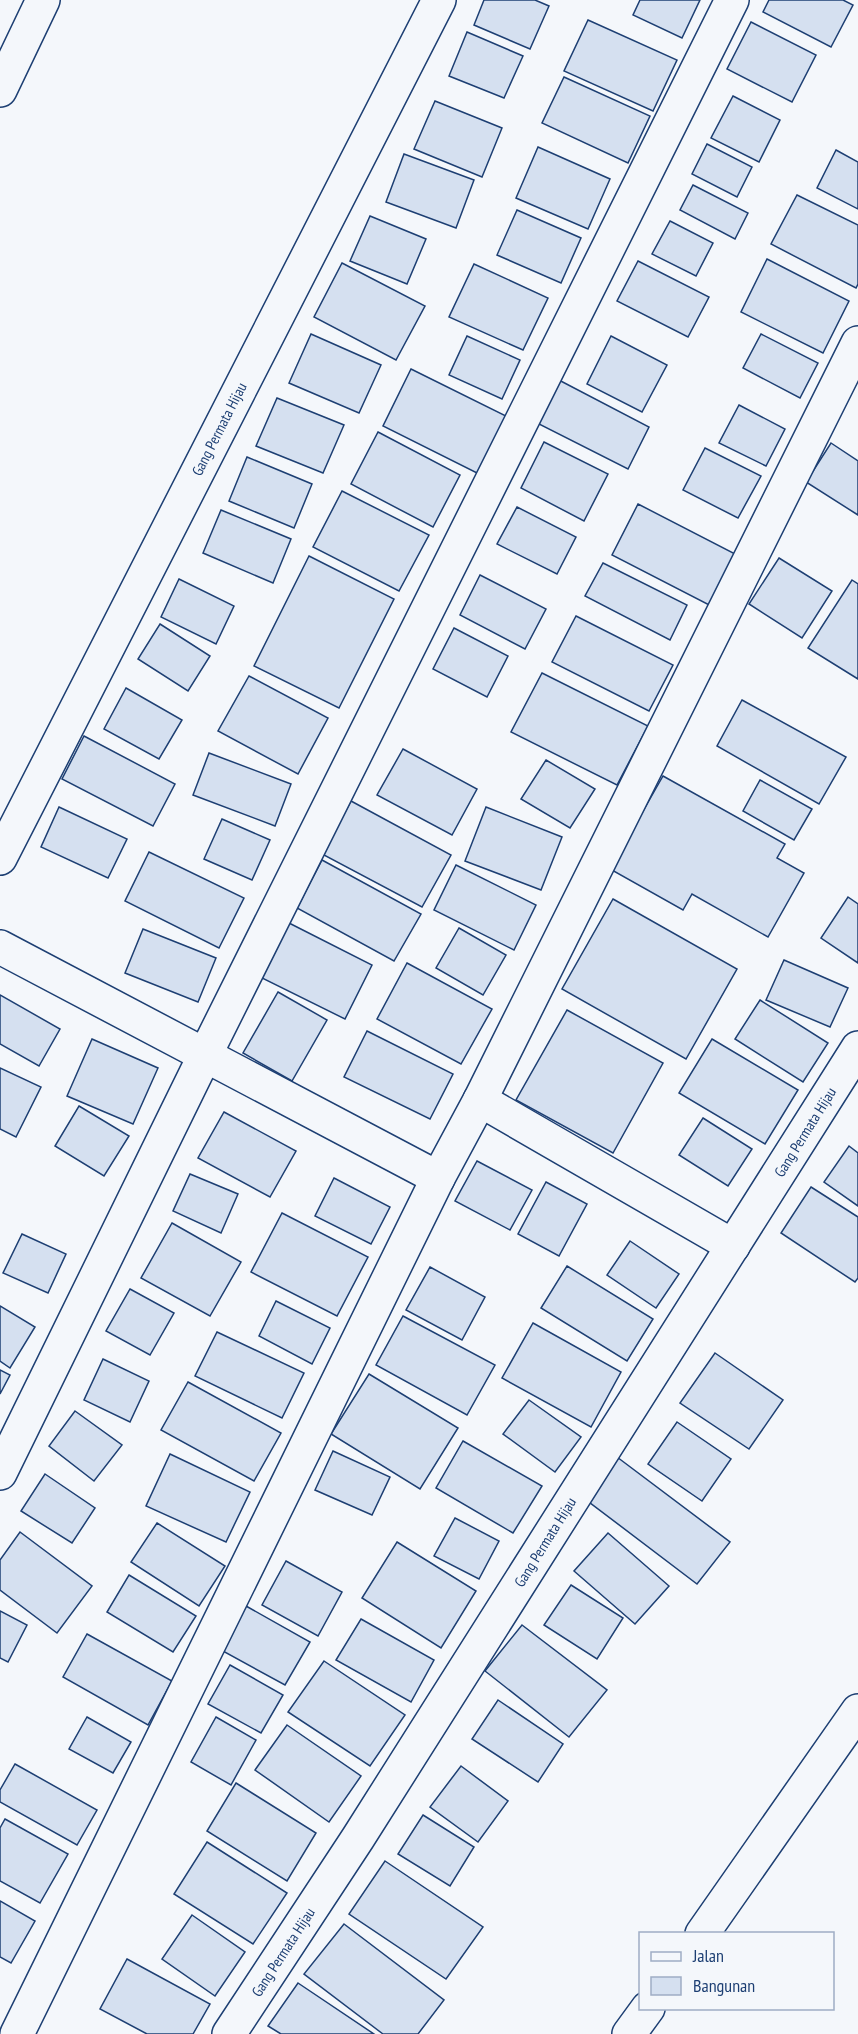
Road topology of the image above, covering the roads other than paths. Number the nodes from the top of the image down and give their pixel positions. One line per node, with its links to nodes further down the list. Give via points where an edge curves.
1 (43, 0): 4 (street)
2 (439, 0): 6 (street, Gang Permata Hijau)
3 (732, 0): 9 (street)
4 (0, 90)
5 (858, 343): 10 (street)
6 (0, 858)
7 (0, 947): 9 (street)
8 (858, 1048): 12 (street, Gang Permata Hijau)
9 (206, 1055): 11 (street); 13 (street)
10 (480, 1100): 11 (street); 12 (street)
11 (438, 1178): 17 (street)
12 (733, 1246): 18 (street, Gang Permata Hijau)
13 (0, 1473)
14 (858, 1711): 15 (street)
15 (703, 1932)
16 (647, 2010): 19 (street)
17 (17, 2034)
18 (229, 2034)
19 (629, 2034)

